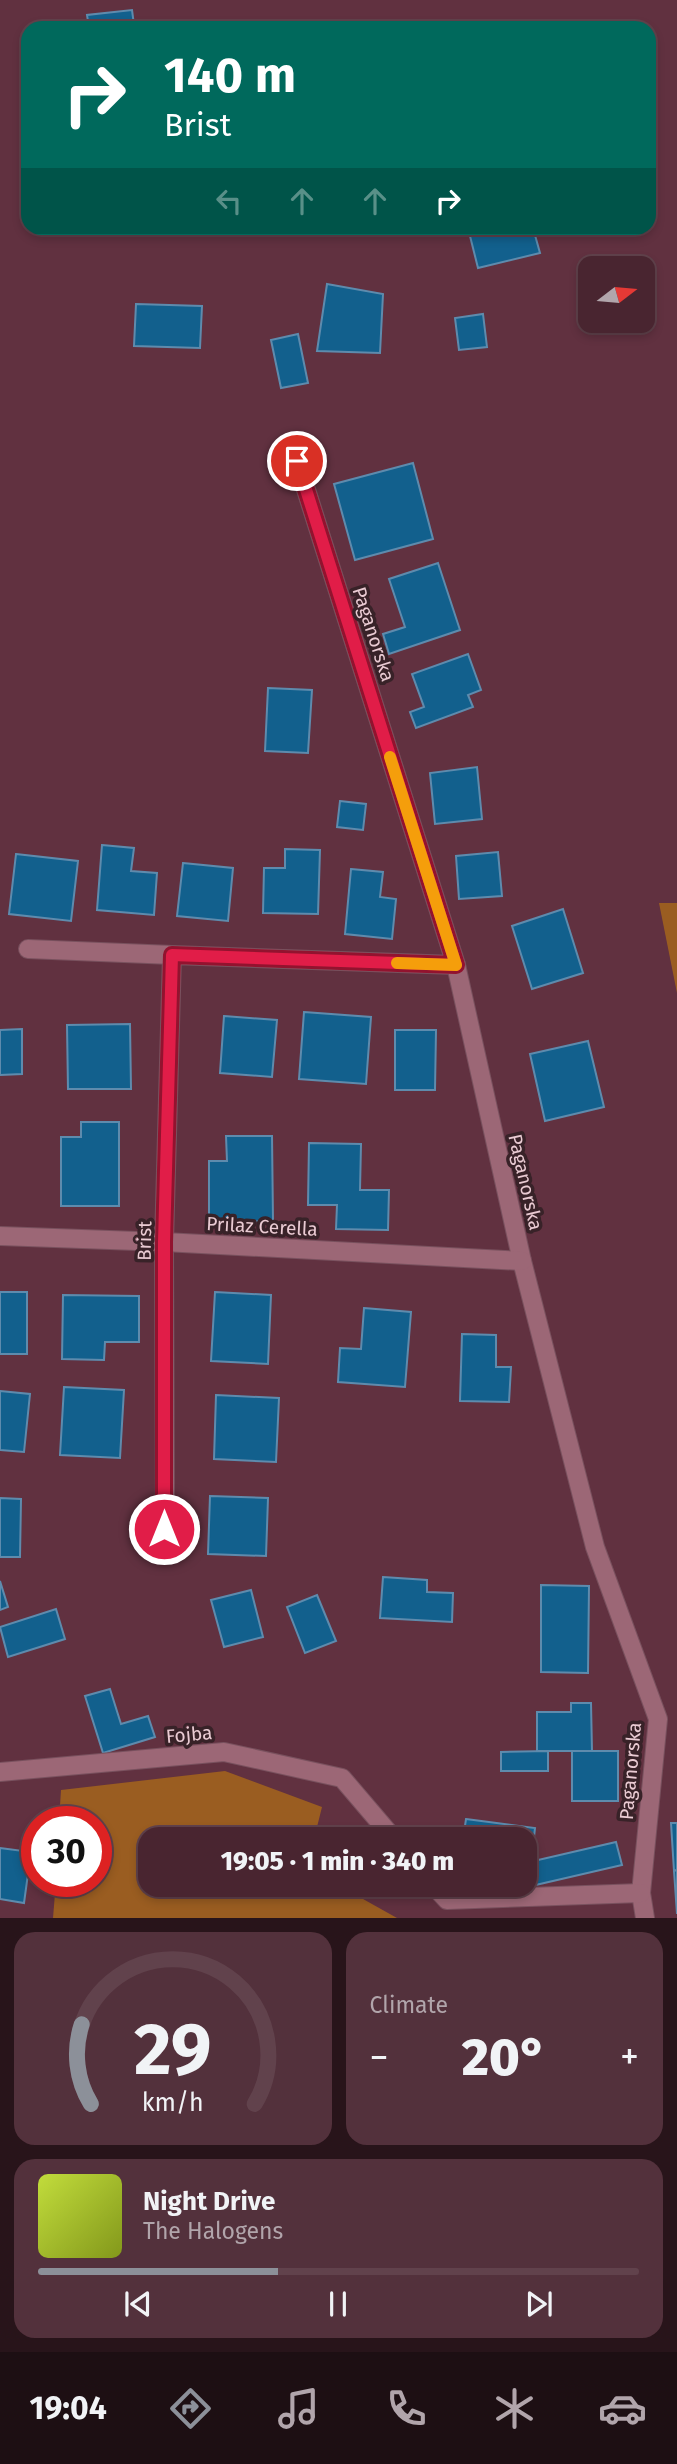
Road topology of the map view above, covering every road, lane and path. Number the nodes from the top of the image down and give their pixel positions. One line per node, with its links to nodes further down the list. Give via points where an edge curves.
1 (297, 461): 4 (street, Paganorska)
2 (27, 949): 3 (street)
3 (172, 955): 4 (street); 6 (street, Brist)
4 (456, 965): 7 (street, Paganorska)
5 (0, 1236): 6 (street, Prilaz Cerella)
6 (164, 1242): 7 (street, Prilaz Cerella); 8 (street, Brist)
7 (522, 1261): 11 (street, Paganorska, via 595,1547 658,1719)
8 (164, 1529)
9 (0, 1772): 10 (street, Fojba, via 224,1752 342,1778)
10 (384, 1827)
11 (640, 1893): 14 (street); 15 (street, Paganorska)
12 (444, 1897): 13 (street)
13 (530, 1897)
14 (537, 1897)
15 (645, 1918)

